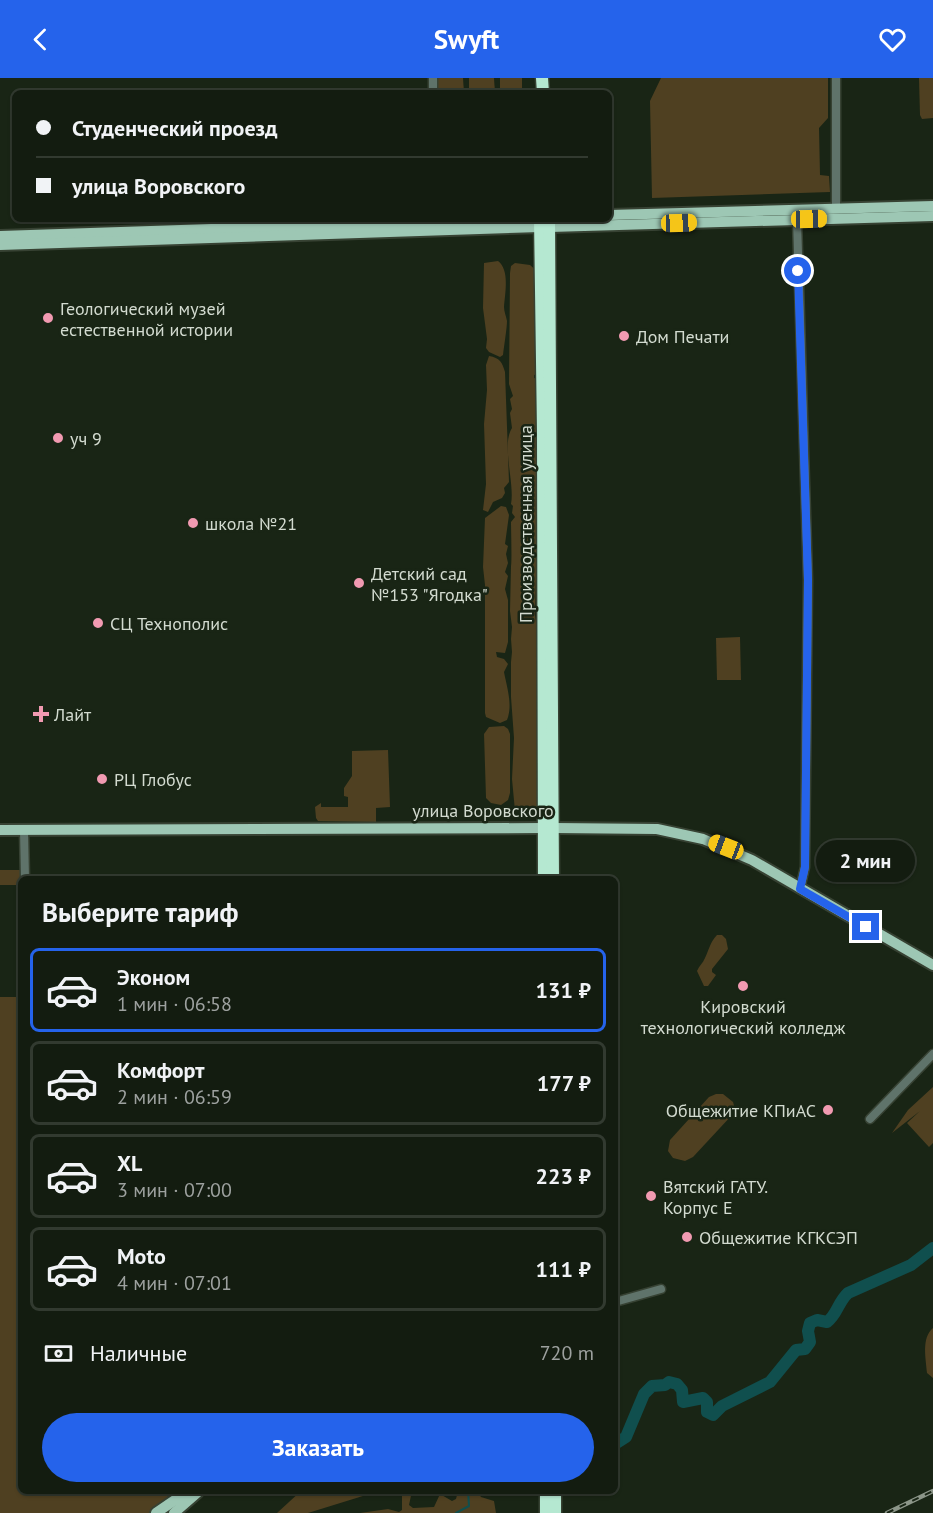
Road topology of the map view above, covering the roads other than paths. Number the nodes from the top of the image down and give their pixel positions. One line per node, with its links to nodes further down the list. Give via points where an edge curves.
1 (836, 78): 3 (street)
2 (933, 206): 3 (main road)
3 (836, 209): 4 (main road)
4 (797, 214): 5 (main road); 6 (main road); 7 (main road); 20 (street, via 808,580 805,867)
5 (612, 215)
6 (933, 216)
7 (612, 221)
8 (465, 222): 11 (main road)
9 (573, 222): 10 (main road)
10 (545, 223): 11 (main road); 14 (highway, Производственная улица)
11 (437, 224): 12 (main road); 13 (main road)
12 (0, 236)
13 (0, 245)
14 (549, 828): 16 (main road, улица Воровского); 18 (highway); 19 (highway); 20 (main road, улица Воровского, via 678,832 726,847)
15 (0, 830): 16 (main road, улица Воровского)
16 (24, 830): 17 (street)
17 (25, 876)
18 (544, 876)
19 (553, 876)
20 (800, 889): 21 (main road, улица Воровского)
21 (933, 965)
22 (933, 1054): 23 (street)
23 (870, 1119)
24 (661, 1289): 25 (street)
25 (618, 1301)
26 (194, 1494): 29 (main road)
27 (546, 1494): 31 (highway)
28 (555, 1494): 32 (highway)
29 (175, 1503): 30 (main road)
30 (156, 1513)
31 (546, 1513)
32 (555, 1513)

